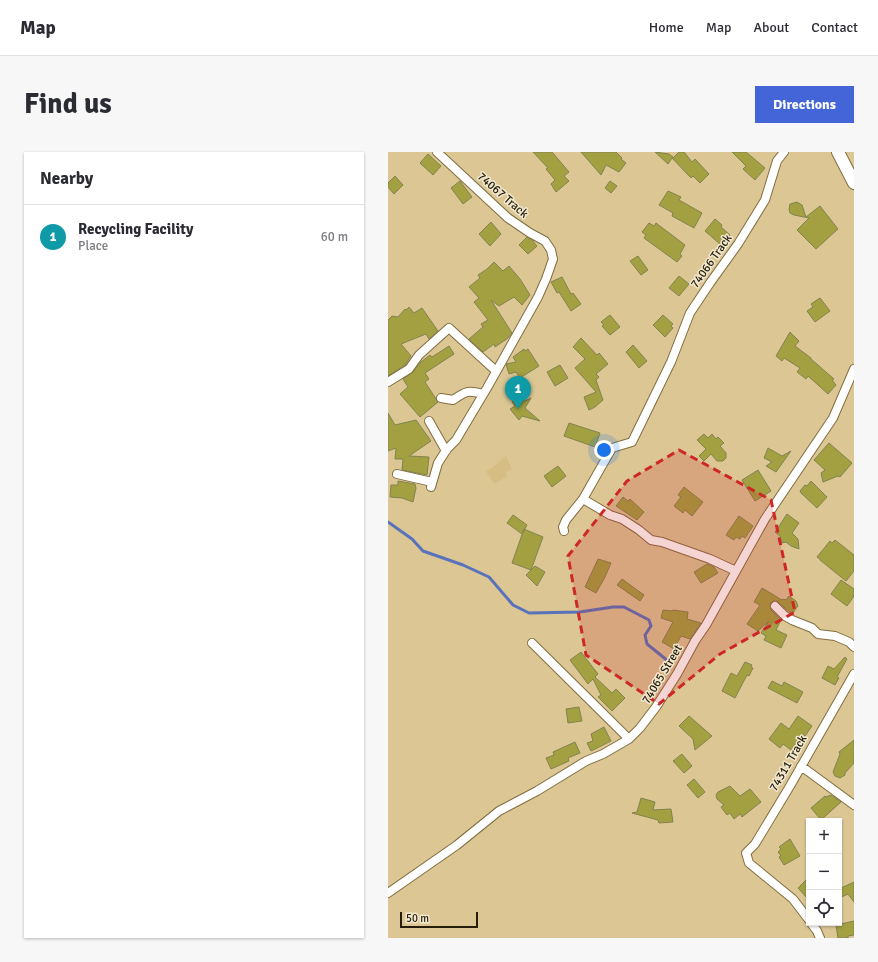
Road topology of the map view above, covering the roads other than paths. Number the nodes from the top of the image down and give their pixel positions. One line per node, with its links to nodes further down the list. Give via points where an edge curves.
1 (437, 152): 6 (street, 74067 Track, via 508,218 544,241 553,259 538,297)
2 (784, 152): 13 (street, 74066 Track, via 777,161 765,200 690,313 660,386 632,442 612,448)
3 (838, 152): 4 (street)
4 (854, 183)
5 (854, 369): 15 (street, 74065 Street, via 833,418 765,519)
6 (496, 371): 7 (street, via 449,328 419,355 409,369); 8 (street, 74067 Track)
7 (388, 382)
8 (483, 394): 9 (street, via 472,391 463,392 453,400); 11 (street, 74067 Track, via 456,440)
9 (442, 398)
10 (429, 421): 11 (street)
11 (446, 451): 12 (street, 74067 Track, via 438,463 431,484)
12 (397, 474)
13 (583, 499): 14 (street, 74066 Track, via 566,520); 15 (street, via 622,519 651,540 710,559)
14 (564, 531)
15 (736, 571): 20 (street, 74065 Street, via 656,707)
16 (775, 606): 18 (street, via 785,616 812,628 818,634 835,636 849,642)
17 (532, 643): 20 (street)
18 (854, 648)
19 (854, 674): 21 (street, 74311 Track)
20 (629, 739): 23 (street, 74065 Street, via 499,811 457,845)
21 (801, 766): 22 (street); 24 (street, 74311 Track, via 755,844 746,853 750,864 793,899)
22 (854, 805)
23 (388, 893)
24 (806, 916)
25 (813, 926): 26 (street)
26 (820, 938)

